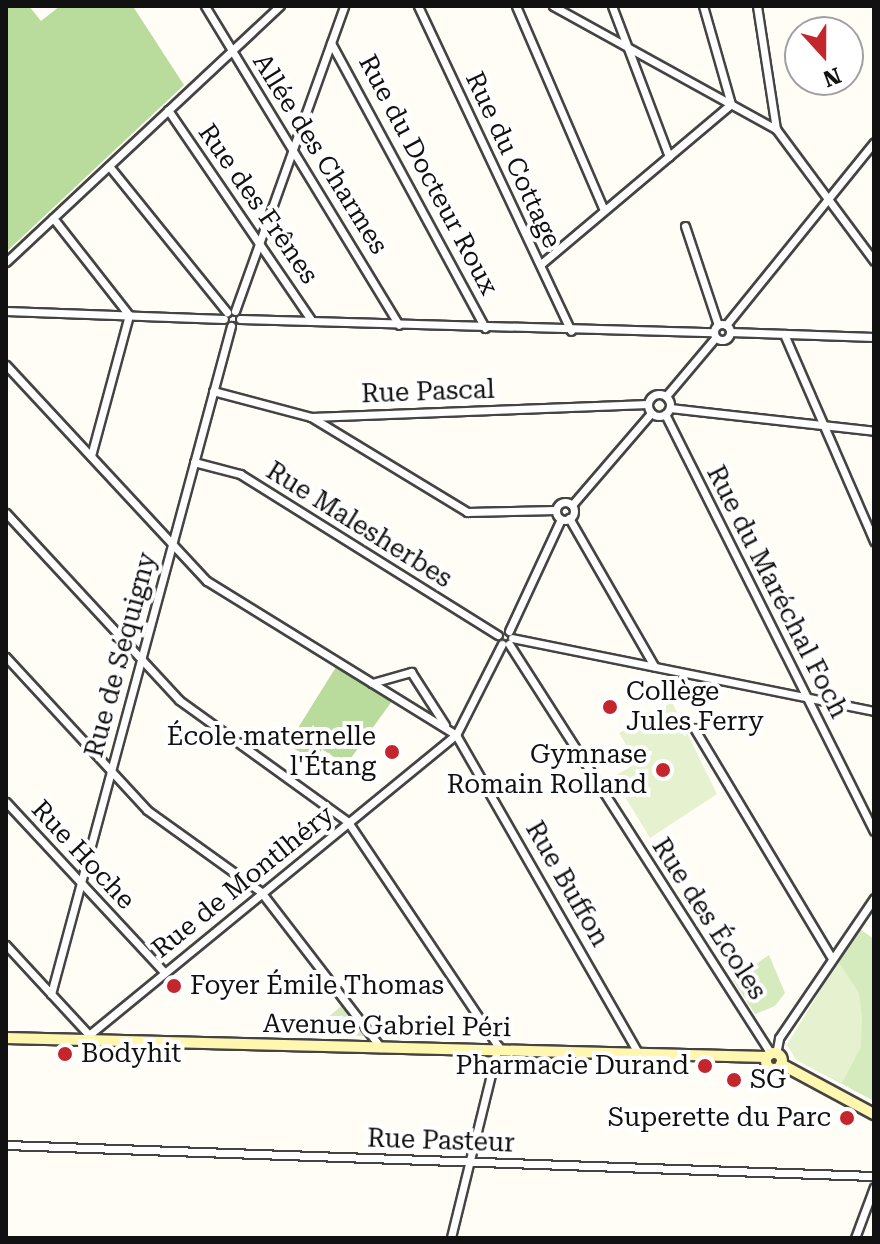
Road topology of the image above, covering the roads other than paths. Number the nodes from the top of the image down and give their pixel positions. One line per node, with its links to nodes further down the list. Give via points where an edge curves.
1 (205, 6): 12 (street, Allée des Charmes)
2 (280, 6): 12 (street)
3 (344, 6): 10 (street)
4 (418, 6): 27 (street, Rue du Cottage)
5 (516, 6): 21 (street)
6 (553, 6): 11 (street)
7 (612, 6): 11 (street)
8 (703, 6): 13 (street)
9 (757, 6): 15 (street)
10 (331, 43): 17 (street); 33 (street, Rue du Docteur Roux)
11 (627, 46): 13 (street); 18 (street)
12 (232, 50): 14 (street); 17 (street, Allée des Charmes)
13 (731, 104): 15 (street); 18 (street)
14 (168, 110): 19 (street); 24 (street, Rue des Frênes)
15 (776, 129): 20 (street)
16 (874, 142): 20 (street)
17 (293, 148): 24 (street); 32 (street, Allée des Charmes)
18 (669, 157): 21 (street)
19 (109, 166): 22 (street); 30 (street)
20 (828, 200): 25 (street); 34 (street)
21 (604, 210): 27 (street)
22 (53, 218): 26 (street); 29 (street)
23 (685, 226): 34 (street)
24 (260, 241): 30 (street); 31 (street, Rue des Frênes)
25 (874, 261)
26 (6, 262)
27 (541, 264): 35 (street, Rue du Cottage)
28 (6, 311): 29 (street)
29 (129, 315): 30 (street); 47 (street)
30 (231, 315): 31 (street); 39 (street, Rue de Séquigny)
31 (312, 321): 32 (street)
32 (399, 325): 33 (street)
33 (485, 328): 35 (street)
34 (720, 330): 35 (street); 36 (street); 40 (street)
35 (571, 331)
36 (784, 334): 37 (street); 45 (street)
37 (874, 337)
38 (6, 365): 47 (street)
39 (213, 391): 44 (street, Rue Pascal); 48 (street, Rue de Séquigny)
40 (666, 396): 41 (street); 42 (street, Rue du Maréchal Foch)
41 (648, 404): 43 (street); 44 (street, Rue Pascal)
42 (668, 411): 43 (street); 45 (street); 60 (street, Rue du Maréchal Foch)
43 (651, 413): 49 (street)
44 (311, 417): 50 (street, via 467,512)
45 (823, 425): 46 (street); 53 (street)
46 (874, 431)
47 (91, 456): 54 (street)
48 (194, 462): 54 (street, Rue de Séquigny); 55 (street, Rue Malesherbes, via 240,474)
49 (572, 505): 50 (street, via 563,502); 52 (street, Rue de Montlhéry)
50 (556, 510): 52 (street)
51 (6, 513): 57 (street)
52 (565, 518): 55 (street, Rue de Montlhéry); 58 (street)
53 (874, 541)
54 (172, 543): 57 (street, Rue de Séquigny); 59 (street, via 215,587)
55 (508, 639): 58 (street); 64 (street, Rue de Montlhéry); 79 (street, Rue des Écoles)
56 (6, 657): 65 (street)
57 (141, 659): 65 (street, Rue de Séquigny); 67 (street, via 179,700)
58 (654, 666): 60 (street)
59 (372, 683): 62 (street); 62 (street, via 411,672)
60 (807, 698): 61 (street); 68 (street, Rue du Maréchal Foch)
61 (874, 711)
62 (446, 726): 64 (street, Rue Buffon)
63 (694, 728): 73 (street)
64 (456, 735): 67 (street, Rue de Montlhéry); 82 (street, Rue Buffon)
65 (111, 771): 69 (street, Rue de Séquigny); 70 (street, via 153,815)
66 (6, 802): 69 (street, Rue Hoche)
67 (348, 822): 70 (street, Rue de Montlhéry); 81 (street)
68 (874, 831)
69 (81, 882): 74 (street, Rue Hoche); 75 (street, Rue de Séquigny)
70 (261, 892): 74 (street, Rue de Montlhéry); 80 (street)
71 (874, 898): 73 (street)
72 (6, 945): 75 (street)
73 (832, 959): 78 (street)
74 (163, 971): 77 (street, Rue de Montlhéry)
75 (51, 994): 77 (street)
76 (6, 1038): 77 (street, Avenue Gabriel Péri)
77 (89, 1038): 80 (street, Avenue Gabriel Péri)
78 (779, 1038): 79 (street); 83 (street)
79 (765, 1043): 83 (street, Rue des Écoles)
80 (381, 1048): 81 (street, Avenue Gabriel Péri)
81 (500, 1051): 82 (street, Avenue Gabriel Péri); 86 (street)
82 (639, 1054): 83 (street, Avenue Gabriel Péri)
83 (774, 1057): 84 (street, Avenue Gabriel Péri)
84 (874, 1114)
85 (6, 1145): 86 (street, Rue Pasteur)
86 (472, 1162): 87 (street, Rue Pasteur); 89 (street)
87 (874, 1176)
88 (874, 1187): 90 (street)
89 (451, 1238)
90 (855, 1238)

